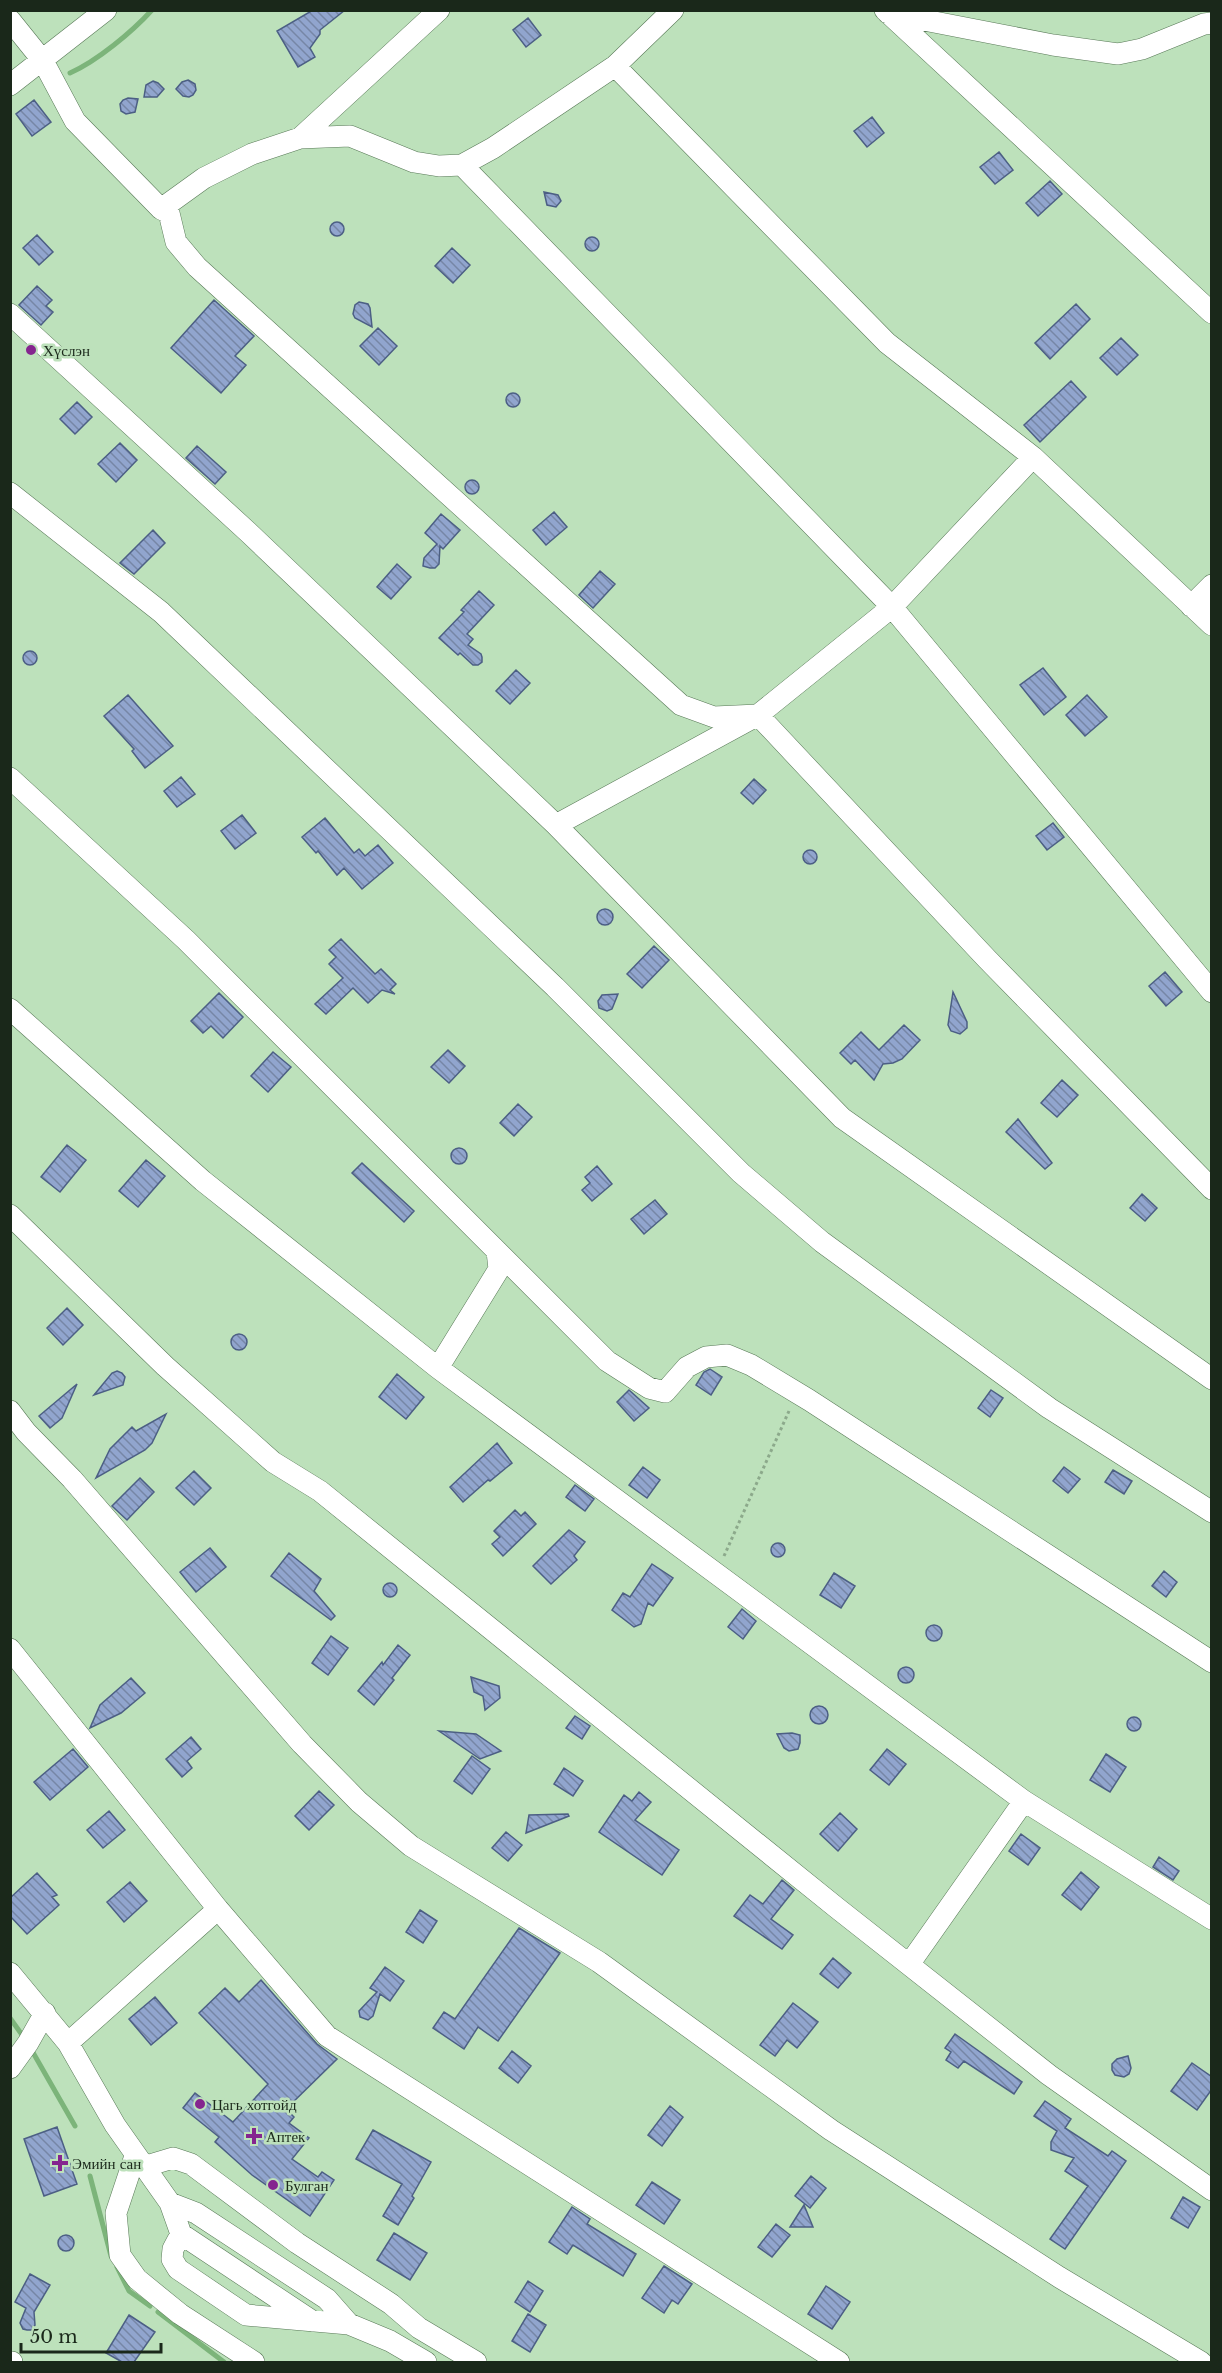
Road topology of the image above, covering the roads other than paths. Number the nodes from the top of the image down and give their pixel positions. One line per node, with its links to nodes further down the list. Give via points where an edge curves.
1 (106, 10): 7 (street)
2 (439, 10): 10 (street)
3 (672, 10): 8 (street)
4 (886, 12): 6 (street, via 1118,54); 13 (street)
5 (10, 20): 7 (street)
6 (1212, 23)
7 (44, 61): 9 (street); 12 (street, via 75,122)
8 (615, 66): 11 (street); 15 (street, via 887,343)
9 (10, 85)
10 (300, 138): 11 (street, via 350,136 414,162); 12 (street, via 252,154 204,178)
11 (462, 165): 18 (street)
12 (161, 209): 21 (street, via 169,213 176,242 197,267 681,705 714,717)
13 (1212, 313)
14 (10, 314): 23 (street, via 248,532)
15 (1033, 456): 18 (street); 19 (street)
16 (10, 494): 32 (street, via 161,612 555,987 741,1173 822,1242 1049,1408)
17 (1212, 585): 19 (street)
18 (892, 607): 21 (street); 24 (street)
19 (1201, 609): 20 (street)
20 (1212, 625)
21 (758, 715): 23 (street); 26 (street, via 987,959)
22 (10, 778): 28 (street, via 186,940)
23 (556, 825): 30 (street, via 842,1118)
24 (1212, 992)
25 (10, 1009): 29 (street, via 202,1181)
26 (1212, 1188)
27 (10, 1215): 38 (street, via 165,1366 273,1462 321,1491)
28 (497, 1251): 29 (street, via 499,1269); 34 (street, via 607,1361 649,1388 665,1392 687,1367 706,1357 727,1355 751,1365)
29 (438, 1368): 35 (street)
30 (1212, 1379)
31 (10, 1411): 55 (street, via 302,1744 359,1802 411,1846 599,1962 831,2130 1059,2277)
32 (1212, 1512)
33 (10, 1649): 36 (street)
34 (1212, 1662)
35 (1024, 1801): 37 (street); 38 (street)
36 (218, 1909): 41 (street); 54 (street, via 327,2036)
37 (1212, 1919)
38 (910, 1963): 44 (street, via 1049,2075)
39 (10, 1973): 40 (street)
40 (45, 2013): 41 (street); 42 (street)
41 (68, 2043): 43 (street)
42 (13, 2057)
43 (139, 2161): 45 (street); 47 (street, via 174,2158 191,2164); 51 (street, via 116,2212 120,2255 137,2279 180,2314)
44 (1212, 2190)
45 (170, 2203): 46 (street); 49 (street, via 196,2213 327,2299)
46 (181, 2234): 48 (street); 48 (street, via 172,2259 178,2269 246,2315)
47 (403, 2316): 50 (street); 53 (street)
48 (312, 2321): 49 (street)
49 (349, 2324): 50 (street)
50 (390, 2341): 52 (street)
51 (254, 2362)
52 (426, 2362)
53 (476, 2362)
54 (839, 2362)
55 (1201, 2362)

